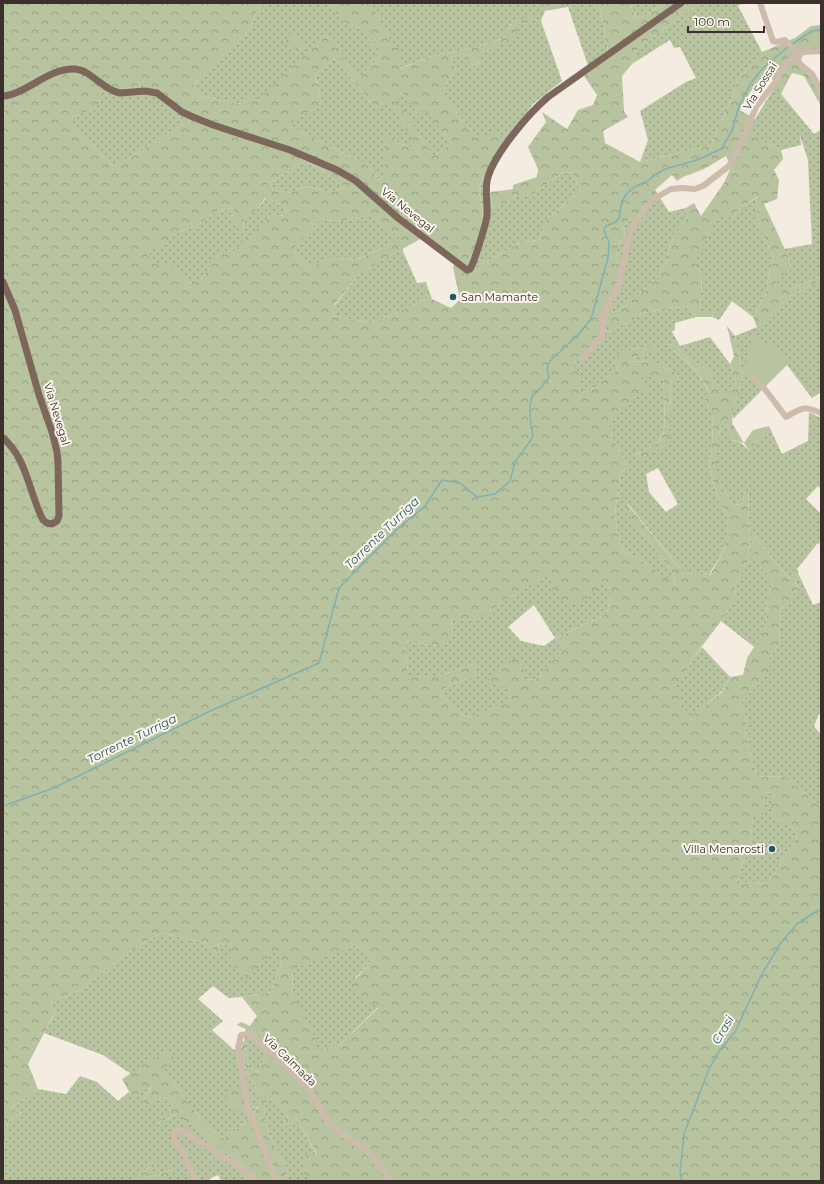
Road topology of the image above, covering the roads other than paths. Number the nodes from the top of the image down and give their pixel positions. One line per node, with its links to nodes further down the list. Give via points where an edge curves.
1 (681, 3): 6 (main road, Via Nevegal, via 548,97 522,124 490,172 486,189 486,219 476,253 467,270 398,218 350,177 290,150 193,117 157,93 116,92 75,69 54,74)
2 (760, 3): 4 (street, via 772,39 777,42 788,42)
3 (821, 51): 4 (street)
4 (798, 53): 5 (street, via 799,63 812,74); 8 (street, Via Sossai, via 786,63 777,80 756,106 729,166 703,186 695,189 671,189 659,196 635,223 630,233 618,284 603,315 603,334)
5 (821, 91)
6 (3, 96)
7 (3, 282): 11 (main road, Via Nevegal, via 15,310 55,444 59,510 55,523 44,522 19,459)
8 (583, 359)
9 (753, 377): 10 (street, via 786,417 801,408)
10 (821, 413)
11 (3, 438)
12 (196, 1181): 13 (street, via 185,1156 174,1140 175,1131 182,1131)
13 (257, 1181)
14 (276, 1181): 15 (street, Via Calmada, via 248,1108 238,1048 241,1035 249,1034 275,1056 309,1089 330,1125 368,1152)
15 (392, 1181)

